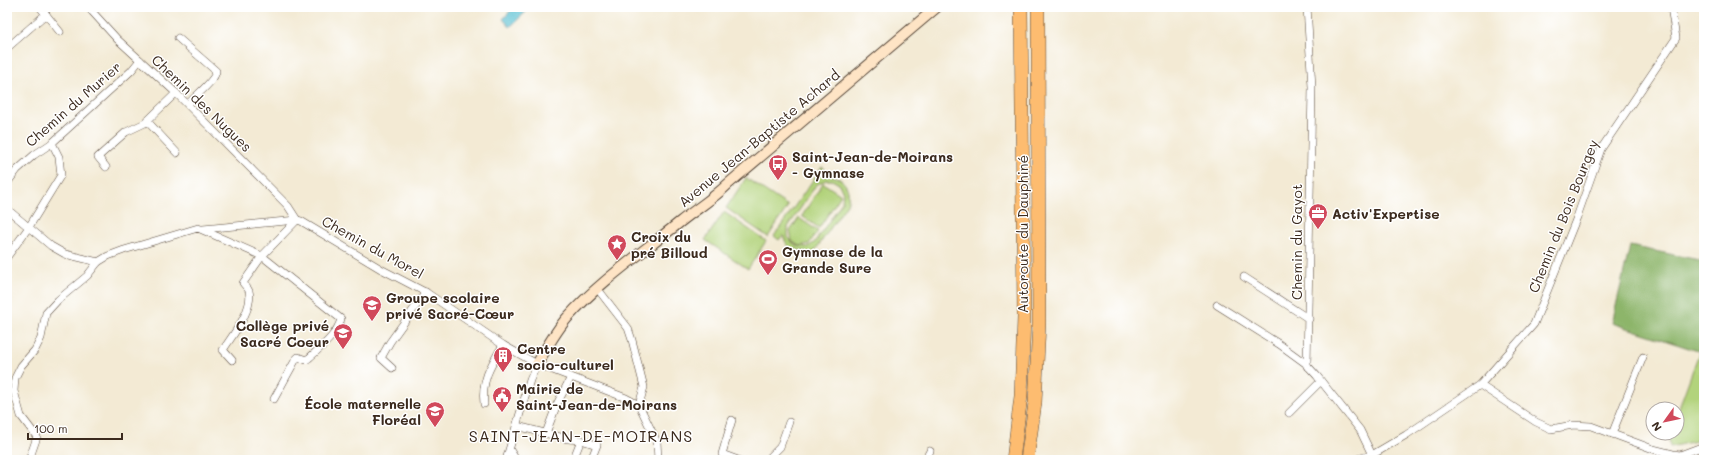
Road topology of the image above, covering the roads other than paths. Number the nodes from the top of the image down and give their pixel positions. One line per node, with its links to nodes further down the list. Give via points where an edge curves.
1 (40, 7): 8 (street)
2 (88, 7): 12 (street, Chemin des Nugues)
3 (937, 7): 28 (street, Avenue Jean-Baptiste Achard, via 716,196)
4 (1021, 7): 64 (highway, Autoroute du Dauphiné, via 1024,317 1021,396)
5 (1038, 7): 65 (highway, Autoroute du Dauphiné, via 1039,324)
6 (1307, 7): 31 (street, Chemin du Gayot, via 1312,87)
7 (1671, 7): 40 (street, Chemin du Bois Bourgey, via 1676,38 1601,149 1534,324)
8 (46, 14): 9 (street); 11 (street)
9 (60, 32)
10 (178, 38): 14 (street, via 216,71 212,80)
11 (7, 48)
12 (140, 60): 13 (street, Chemin des Nugues); 16 (street, Chemin du Murier)
13 (176, 93): 14 (street, Chemin des Nugues); 15 (street)
14 (188, 104): 21 (street, Chemin des Nugues, via 288,206)
15 (148, 121): 17 (street); 18 (street, via 126,132 98,157)
16 (52, 143): 19 (street, Chemin du Murier, via 17,170); 22 (street, via 59,157 61,175)
17 (177, 153)
18 (106, 167)
19 (7, 183)
20 (7, 209): 22 (street)
21 (297, 220): 23 (street); 24 (street); 29 (street, Chemin du Morel)
22 (28, 227): 25 (street); 26 (street, via 65,254)
23 (203, 229): 24 (street); 26 (street, via 170,235 108,256)
24 (262, 256): 34 (street, via 243,283 248,290 249,304 242,321 223,350); 41 (street, via 341,319 331,337 309,358 306,360 298,357)
25 (7, 257)
26 (98, 262): 55 (street, via 88,276 46,313 41,338 15,378 14,391 21,416 37,437)
27 (1244, 277): 31 (street)
28 (597, 288): 35 (street, Avenue Jean-Baptiste Achard, via 566,319); 43 (street, via 628,328 644,387)
29 (426, 292): 32 (street, Chemin du Morel); 37 (street, via 381,358)
30 (1217, 305): 36 (street, via 1279,344)
31 (1309, 319): 36 (street, Chemin du Gayot)
32 (503, 345): 35 (street, Chemin du Morel); 42 (street, via 487,371)
33 (1643, 356): 49 (street)
34 (232, 360)
35 (537, 364): 38 (street, Chemin du Morel); 47 (street)
36 (1307, 366): 39 (street)
37 (392, 368)
38 (571, 378): 43 (street, Chemin du Morel); 48 (street)
39 (1321, 381): 44 (street); 54 (street, via 1360,430)
40 (1480, 385): 49 (street, via 1551,429 1573,425 1590,426); 54 (street, Chemin du Bois Bourgey)
41 (274, 398)
42 (484, 404)
43 (639, 404): 60 (street, via 657,442)
44 (1289, 412)
45 (732, 420): 61 (street, via 722,454)
46 (789, 422): 62 (street, via 780,447)
47 (517, 426): 48 (street); 52 (street)
48 (546, 433): 50 (street)
49 (1612, 434): 51 (street, via 1653,449 1680,455)
50 (581, 440): 58 (street); 59 (street, via 597,445)
51 (1704, 446)
52 (510, 450): 56 (street); 57 (street)
53 (930, 451): 63 (street)
54 (1372, 455): 66 (street, Chemin du Bois Bourgey)
55 (29, 460)
56 (506, 460)
57 (516, 460)
58 (573, 460)
59 (591, 460)
60 (658, 460)
61 (738, 460)
62 (770, 460)
63 (925, 460)
64 (1013, 460)
65 (1027, 460)
66 (1353, 460)

